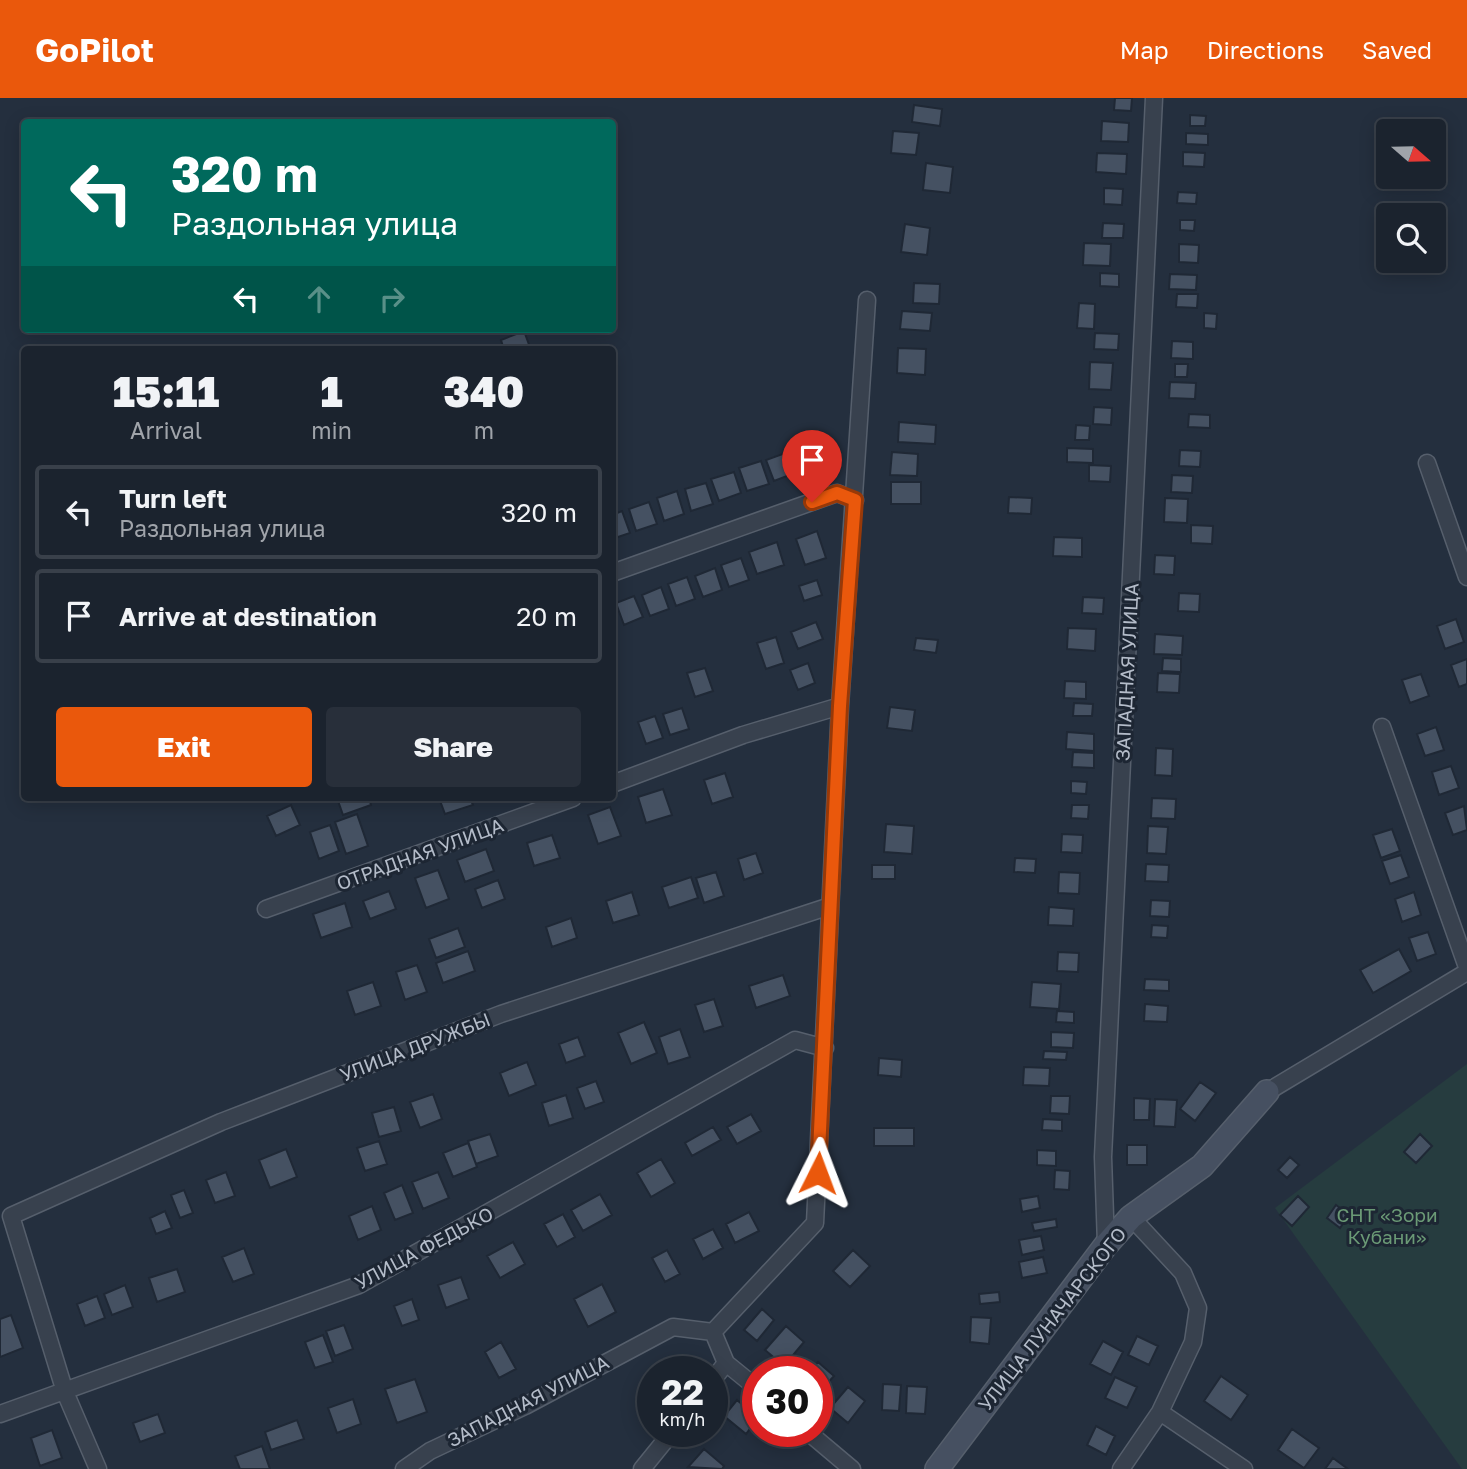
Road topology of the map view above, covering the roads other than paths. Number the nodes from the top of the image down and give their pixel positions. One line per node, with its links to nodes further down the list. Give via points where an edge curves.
1 (1154, 98): 18 (street, ЗАПАДНАЯ УЛИЦА, via 1103,1157)
2 (867, 300): 4 (street)
3 (1427, 463): 6 (street)
4 (855, 500): 5 (street, via 837,493); 7 (street)
5 (616, 572)
6 (1467, 577)
7 (840, 706): 9 (street, via 743,735); 11 (street)
8 (1382, 727): 13 (street)
9 (616, 783)
10 (565, 801): 12 (street, ОТРАДНАЯ УЛИЦА)
11 (830, 906): 15 (street); 23 (street, УЛИЦА ДРУЖБЫ, via 501,1014 221,1122 11,1216)
12 (266, 909)
13 (1467, 967)
14 (1467, 972): 16 (street)
15 (825, 1048): 19 (street, via 815,1223); 23 (street, УЛИЦА ФЕДЬКО, via 795,1040 359,1285)
16 (1267, 1092): 17 (street, УЛИЦА ЛУНАЧАРСКОГО, via 1202,1166)
17 (1131, 1217): 18 (street, УЛИЦА ЛУНАЧАРСКОГО); 24 (street, via 1183,1273 1198,1308 1193,1342)
18 (1106, 1245): 32 (street, УЛИЦА ЛУНАЧАРСКОГО)
19 (713, 1332): 20 (street); 29 (street, ЗАПАДНАЯ УЛИЦА, via 673,1327 430,1451)
20 (723, 1356)
21 (728, 1365): 22 (street)
22 (742, 1376)
23 (65, 1392): 25 (street, УЛИЦА ФЕДЬКО); 28 (street)
24 (1160, 1412): 33 (street); 34 (street)
25 (0, 1414)
26 (660, 1447): 30 (street)
27 (826, 1447): 31 (street)
28 (98, 1469)
29 (404, 1469)
30 (642, 1469)
31 (852, 1469)
32 (937, 1469)
33 (1121, 1469)
34 (1244, 1469)

